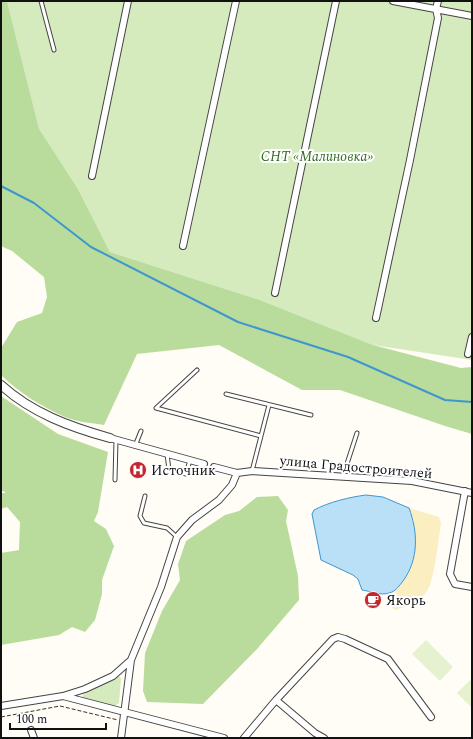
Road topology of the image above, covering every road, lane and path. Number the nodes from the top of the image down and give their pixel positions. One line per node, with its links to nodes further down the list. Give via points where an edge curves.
1 (42, 1): 9 (lane)
2 (128, 1): 10 (street)
3 (236, 1): 11 (street)
4 (336, 1): 12 (street)
5 (393, 1): 7 (street)
6 (438, 1): 7 (street)
7 (436, 9): 8 (street); 13 (street, via 438,18)
8 (472, 16)
9 (54, 50)
10 (92, 176)
11 (183, 246)
12 (275, 293)
13 (376, 318)
14 (472, 337): 15 (street)
15 (468, 354)
16 (197, 370): 23 (lane, via 156,408)
17 (1, 385): 24 (street, via 24,403 50,418)
18 (226, 394): 19 (lane)
19 (269, 405): 20 (lane); 23 (lane)
20 (311, 415)
21 (141, 431): 25 (lane)
22 (356, 433): 32 (lane)
23 (261, 436): 30 (lane)
24 (113, 439): 25 (street); 33 (lane)
25 (135, 446): 26 (street)
26 (167, 454): 27 (street); 27 (lane, via 169,470 186,474)
27 (190, 460): 28 (street)
28 (204, 464)
29 (214, 467): 31 (street)
30 (252, 471): 31 (street, улица Градостроителей); 32 (street, улица Градостроителей)
31 (237, 473): 36 (street, via 232,485 219,500 192,520)
32 (343, 476): 34 (street, улица Градостроителей, via 412,481)
33 (114, 480)
34 (469, 492): 37 (street, via 450,574 455,584)
35 (145, 496): 36 (lane, via 140,516 144,523 167,528)
36 (177, 537): 38 (street, via 161,587)
37 (472, 586)
38 (131, 660): 39 (street, via 112,676 85,690); 42 (street)
39 (62, 696): 41 (street); 42 (street)
40 (276, 700): 44 (street, via 333,638 338,637 388,659); 50 (street); 51 (street)
41 (1, 706)
42 (126, 712): 45 (street); 49 (street)
43 (1, 717): 45 (path, via 60,706)
44 (431, 717)
45 (124, 721): 48 (street)
46 (31, 730): 47 (street)
47 (34, 738)
48 (121, 738)
49 (224, 738)
50 (244, 738)
51 (324, 738)

